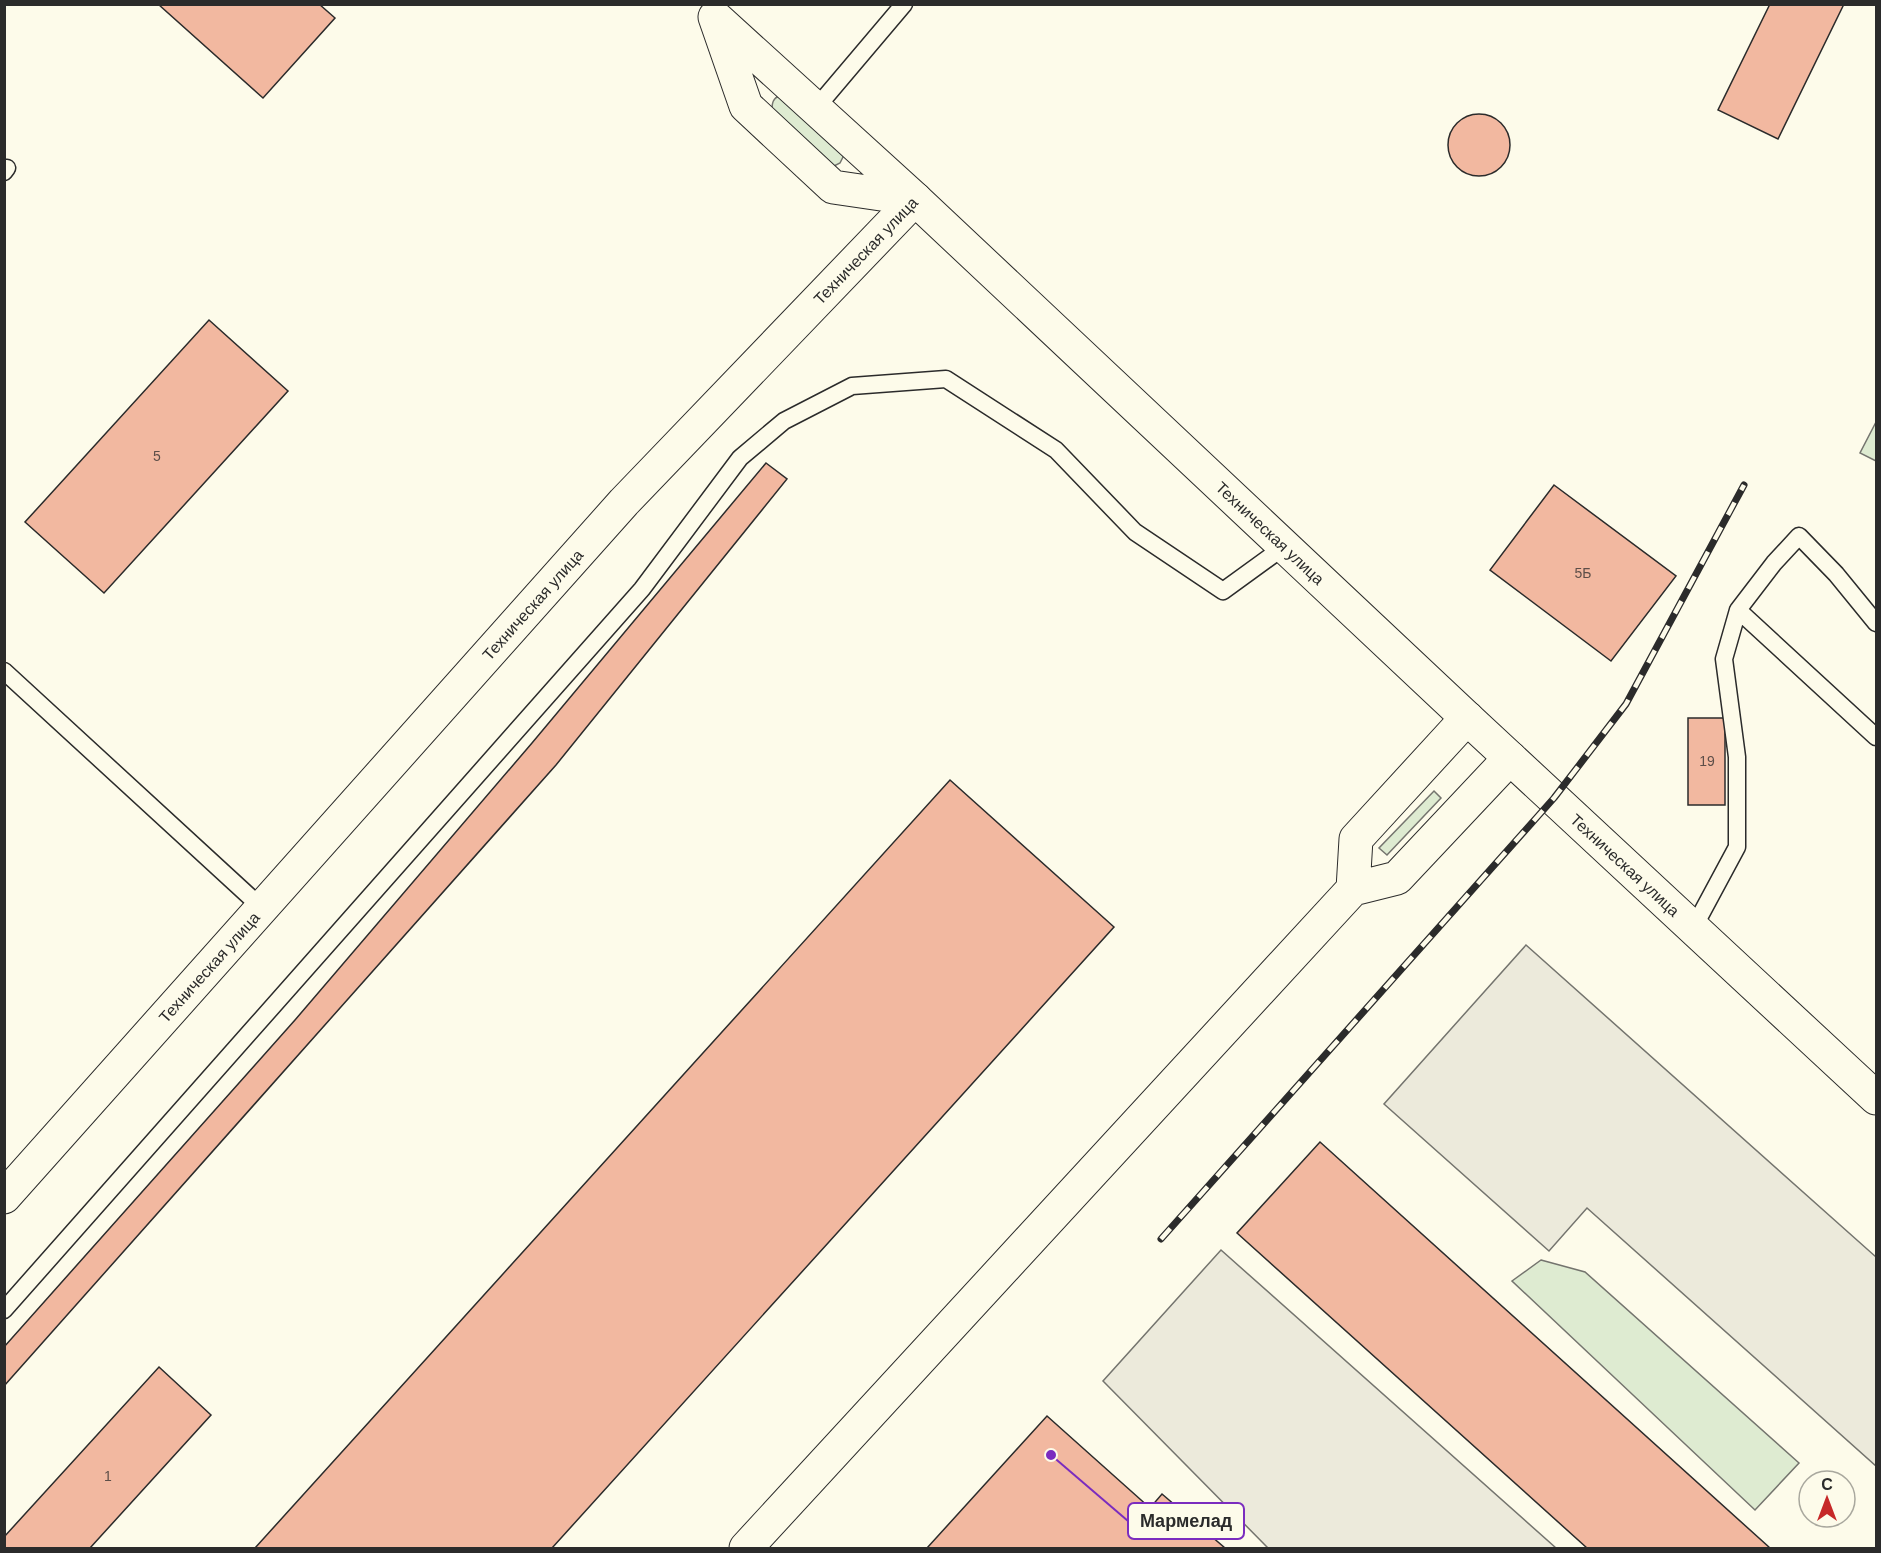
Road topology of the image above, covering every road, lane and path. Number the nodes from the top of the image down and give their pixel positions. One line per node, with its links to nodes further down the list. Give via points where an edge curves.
1 (904, 4): 3 (lane)
2 (714, 9): 3 (street); 4 (street, via 746,106 833,187)
3 (816, 108): 4 (street)
4 (915, 200): 5 (street, Техническая улица); 13 (street, Техническая улица, via 624,502)
5 (1285, 546): 9 (street, Техническая улица); 17 (lane, via 1223,591 1135,532 1056,450 946,379 852,386 784,421 740,458 642,589)
6 (1738, 610): 7 (lane, via 1799,536); 10 (lane); 14 (lane, via 1724,659 1737,757 1737,847)
7 (1876, 623)
8 (4, 671): 13 (lane)
9 (1467, 718): 11 (street, Техническая улица); 12 (street, via 1356,839)
10 (1876, 737)
11 (1510, 758): 12 (street, via 1398,878); 14 (street, Техническая улица)
12 (1353, 889): 18 (street)
13 (262, 908): 16 (street, Техническая улица)
14 (1694, 927): 15 (street, Техническая улица)
15 (1876, 1098)
16 (4, 1197)
17 (4, 1310)
18 (746, 1548)

